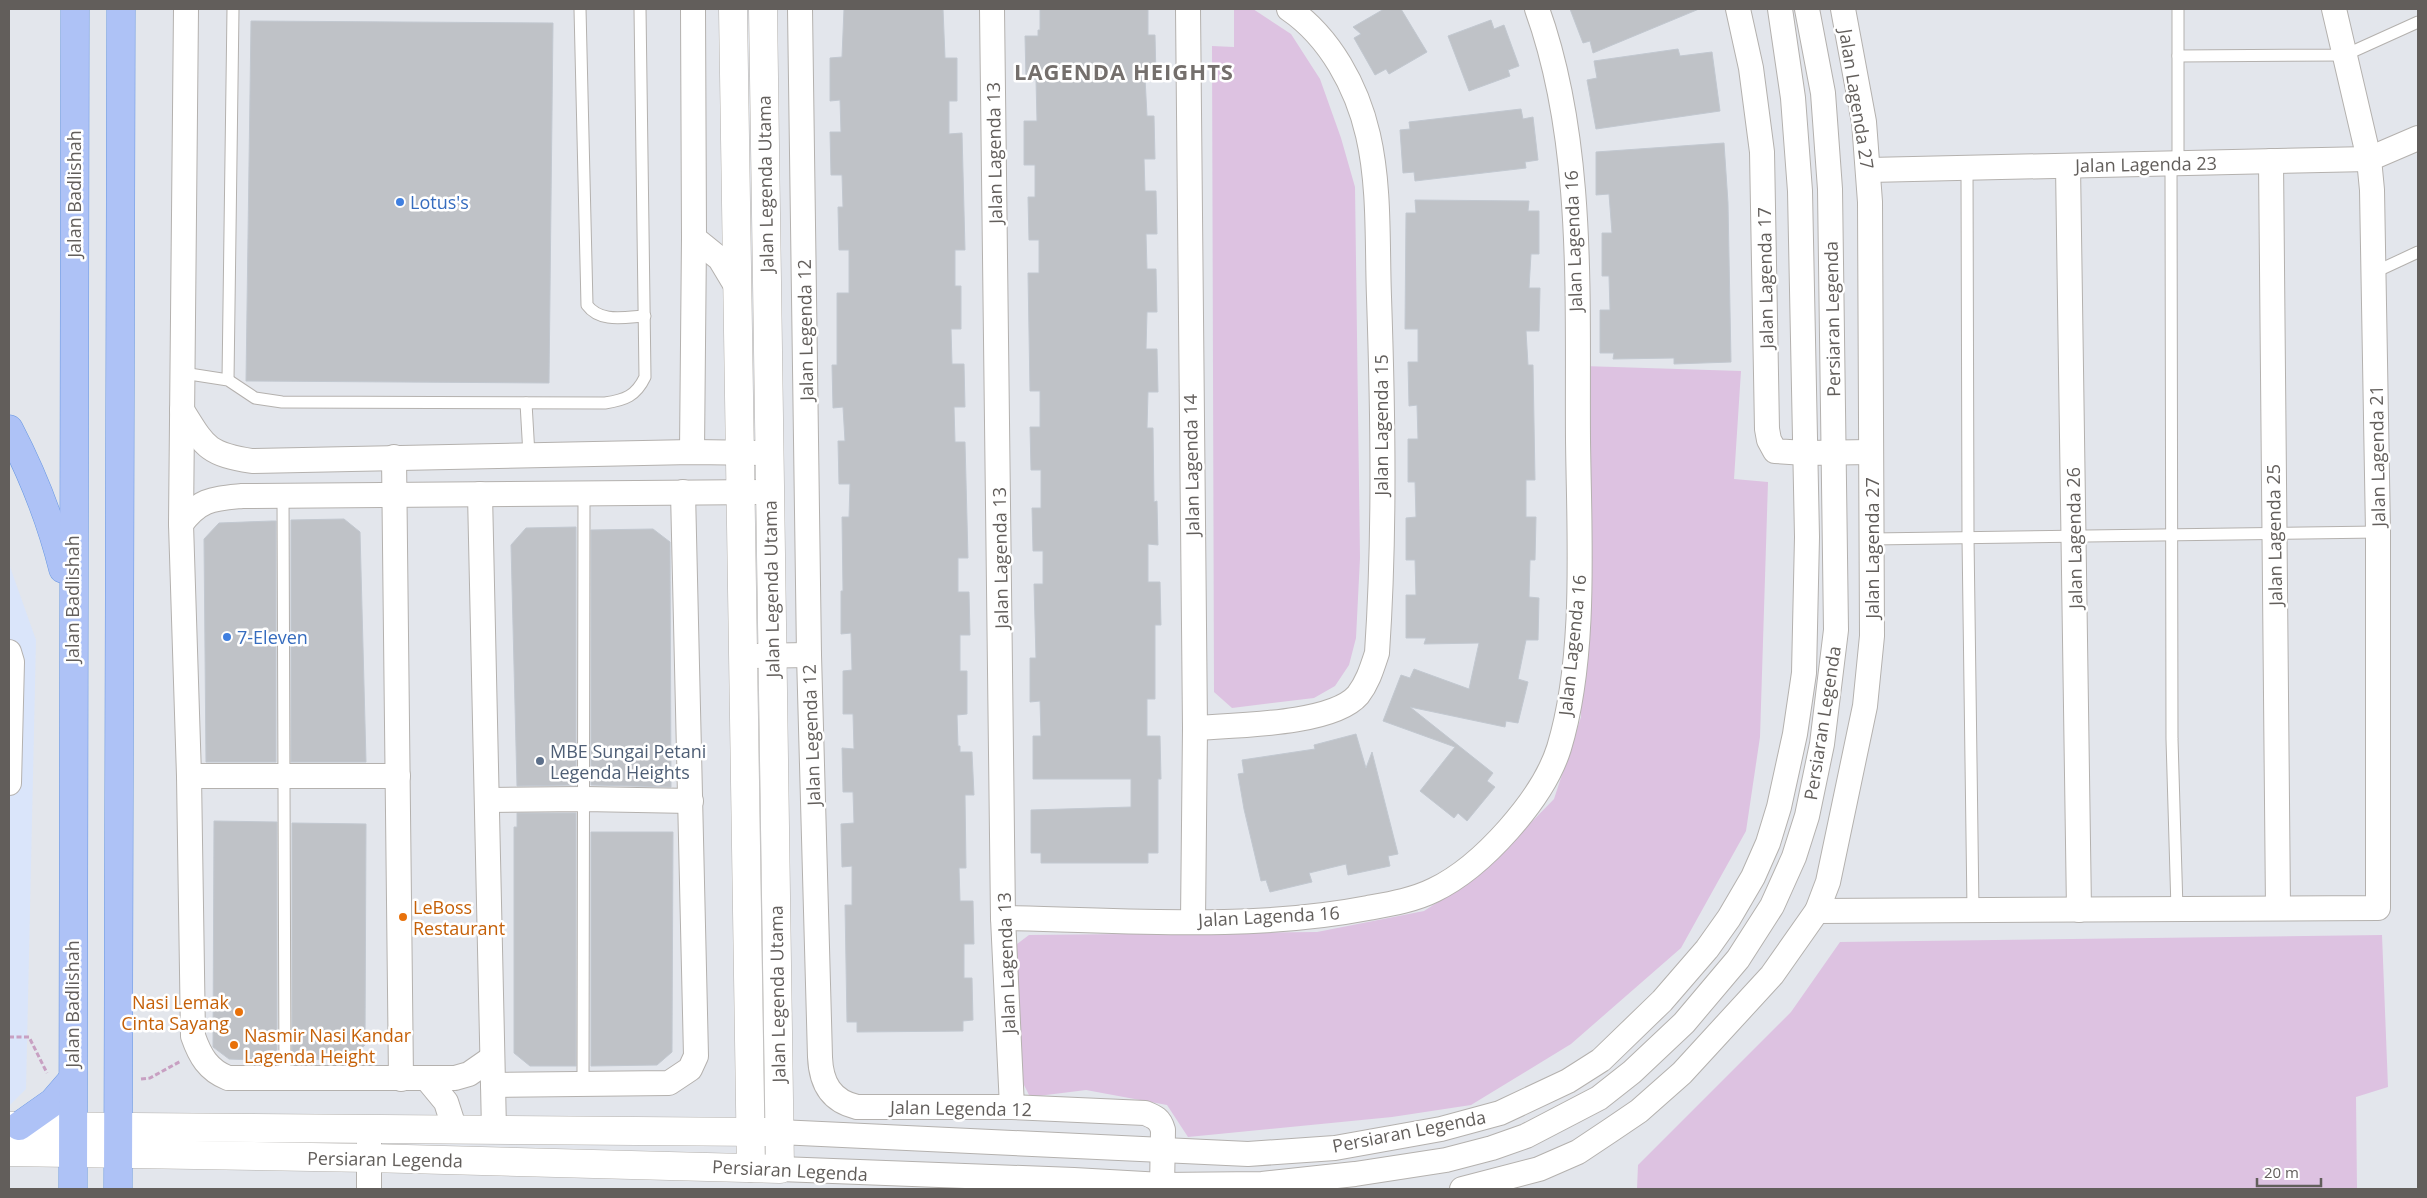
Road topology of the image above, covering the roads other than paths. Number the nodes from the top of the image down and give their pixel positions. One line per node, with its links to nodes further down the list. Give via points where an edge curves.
1 (75, 9): 63 (main road, Jalan Badlishah)
2 (121, 9): 96 (main road)
3 (186, 9): 36 (street)
4 (233, 9): 37 (lane)
5 (580, 9): 35 (lane, via 587,305 593,313 604,317)
6 (640, 9): 35 (lane)
7 (692, 9): 31 (street)
8 (733, 9): 34 (street, Jalan Legenda Utama)
9 (762, 9): 45 (street, Jalan Legenda Utama)
10 (800, 9): 65 (street, Jalan Legenda 12)
11 (992, 9): 81 (street, Jalan Lagenda 13)
12 (1188, 9): 68 (street, Jalan Lagenda 14)
13 (1290, 9): 68 (street, Jalan Lagenda 15, via 1320,36 1344,73 1368,134 1374,165 1381,425 1377,653 1369,678 1357,696 1335,710 1272,722)
14 (1537, 9): 82 (street, Jalan Lagenda 16, via 1548,38 1566,122 1575,223 1580,576 1573,673 1559,747 1532,802 1462,874 1432,892 1340,913)
15 (1738, 9): 46 (street, Jalan Lagenda 17, via 1751,68 1762,152 1767,429 1776,451)
16 (1780, 9): 46 (street, Persiaran Legenda, via 1793,98 1800,191)
17 (1807, 9): 42 (street, Persiaran Legenda, via 1823,93 1830,189)
18 (1843, 9): 30 (street, Jalan Lagenda 27, via 1864,122)
19 (2178, 9): 23 (lane)
20 (2334, 9): 22 (street, Jalan Lagenda 21)
21 (2418, 22): 22 (lane)
22 (2345, 54): 23 (lane); 25 (street, Jalan Lagenda 21)
23 (2178, 56): 27 (lane)
24 (2418, 138): 25 (street, Jalan Lagenda 23)
25 (2369, 159): 26 (street, Jalan Lagenda 23); 33 (street, Jalan Lagenda 21)
26 (2270, 162): 27 (street, Jalan Lagenda 23); 58 (street, Jalan Lagenda 25)
27 (2175, 164): 28 (street, Jalan Lagenda 23); 59 (lane, via 2169,313)
28 (2068, 166): 29 (street, Jalan Lagenda 23); 60 (street, Jalan Lagenda 26)
29 (1968, 168): 30 (street, Jalan Lagenda 23); 61 (lane)
30 (1869, 170): 43 (street, Jalan Lagenda 27)
31 (694, 238): 34 (street, via 720,259); 41 (street)
32 (2418, 252): 33 (lane)
33 (2375, 272): 57 (street, Jalan Lagenda 21)
34 (738, 289): 44 (street, Jalan Legenda Utama)
35 (645, 316): 38 (lane, via 645,377 632,396 605,403)
36 (183, 373): 37 (lane); 39 (street)
37 (228, 380): 38 (lane, via 255,398 282,402)
38 (526, 402): 47 (lane)
39 (182, 410): 48 (street, via 208,448 225,457 252,461); 56 (street)
40 (9, 429): 63 (main road, via 56,541)
41 (692, 452): 44 (street); 47 (street)
42 (1835, 452): 43 (street, Jalan Lagenda 17); 46 (street, Jalan Lagenda 17); 84 (street, Persiaran Legenda, via 1836,630 1822,744 1806,816 1794,857 1772,906 1738,959)
43 (1872, 452): 62 (street, Jalan Lagenda 27)
44 (740, 453): 45 (street); 50 (street, Jalan Legenda Utama)
45 (769, 453): 51 (street, Jalan Legenda Utama)
46 (1805, 453): 83 (street, Persiaran Legenda, via 1804,673 1780,807 1753,877 1729,918)
47 (529, 455): 48 (street)
48 (394, 457): 55 (street)
49 (683, 492): 50 (street); 52 (street); 75 (street)
50 (741, 492): 51 (street); 66 (street, Jalan Legenda Utama)
51 (770, 492): 67 (street, Jalan Legenda Utama)
52 (584, 493): 53 (street); 73 (lane)
53 (480, 494): 55 (street); 74 (street)
54 (282, 495): 55 (street); 56 (street, via 214,498 192,510); 71 (lane)
55 (394, 495): 70 (street)
56 (181, 524): 69 (street)
57 (2378, 532): 58 (lane); 76 (street, Jalan Lagenda 21, via 2378,908)
58 (2274, 533): 59 (lane); 76 (street, Jalan Lagenda 25)
59 (2172, 534): 60 (lane); 77 (lane, via 2172,739)
60 (2074, 536): 61 (lane); 79 (street, Jalan Lagenda 26)
61 (1968, 537): 62 (lane); 78 (lane)
62 (1872, 539): 80 (street, Jalan Lagenda 27, via 1872,636 1865,706 1828,882)
63 (72, 607): 87 (main road, Jalan Badlishah)
64 (9, 652): 72 (street, via 12,662)
65 (809, 655): 67 (street); 93 (street, Jalan Legenda 12, via 820,1057 824,1081 830,1093 857,1107)
66 (743, 656): 67 (street); 100 (street, Jalan Legenda Utama)
67 (772, 656): 101 (street, Jalan Legenda Utama)
68 (1195, 728): 82 (street, Jalan Lagenda 14)
69 (189, 776): 71 (street); 88 (street, via 193,1036 198,1052 210,1069 228,1078)
70 (398, 776): 71 (street); 89 (street)
71 (284, 777): 88 (lane)
72 (9, 783)
73 (584, 799): 74 (street); 75 (street); 91 (lane)
74 (487, 800): 86 (street)
75 (691, 802): 91 (street, via 696,1056 690,1069 669,1084)
76 (2278, 908): 77 (street)
77 (2177, 909): 79 (street)
78 (1973, 910): 79 (street); 80 (street)
79 (2079, 910)
80 (1817, 911): 85 (street, Jalan Lagenda 27, via 1772,975)
81 (1003, 918): 82 (street, Jalan Lagenda 16); 93 (street, Jalan Lagenda 13)
82 (1193, 921)
83 (1662, 1001): 84 (street); 102 (street, Persiaran Legenda, via 1601,1060 1568,1081 1500,1113 1441,1129 1335,1148 1248,1154)
84 (1684, 1023): 85 (street); 110 (street, Persiaran Legenda, via 1599,1098 1526,1136 1492,1148 1446,1160 1355,1174 1262,1184)
85 (1710, 1045): 109 (street, Jalan Lagenda 27, via 1639,1111)
86 (492, 1058): 90 (street, via 469,1074); 92 (street)
87 (60, 1078): 94 (main road, via 54,1102); 95 (main road, Jalan Badlishah)
88 (285, 1078): 89 (street)
89 (401, 1078): 90 (street)
90 (427, 1079): 98 (street, via 446,1102)
91 (583, 1083): 92 (street)
92 (493, 1085): 99 (street)
93 (1012, 1107): 102 (street, Jalan Legenda 12, via 1155,1116 1161,1123)
94 (14, 1126): 95 (street, Persiaran Legenda)
95 (73, 1126): 96 (street, Persiaran Legenda); 104 (main road, Jalan Badlishah)
96 (118, 1126): 97 (street, Persiaran Legenda); 105 (main road)
97 (369, 1129): 98 (street, Persiaran Legenda); 106 (street)
98 (455, 1130): 99 (street, Persiaran Legenda)
99 (494, 1130): 100 (street, Persiaran Legenda)
100 (750, 1132): 101 (street, Persiaran Legenda); 107 (street, Jalan Legenda Utama)
101 (780, 1132): 102 (street, Persiaran Legenda); 108 (street, Jalan Legenda Utama)
102 (1163, 1150): 110 (street, Jalan Legenda 12)
103 (9, 1152): 104 (street, Persiaran Legenda)
104 (72, 1154): 105 (street, Persiaran Legenda); 111 (main road, Jalan Badlishah)
105 (118, 1154): 106 (street, Persiaran Legenda); 112 (main road)
106 (369, 1158): 107 (street, Persiaran Legenda); 113 (street)
107 (751, 1168): 108 (street, Persiaran Legenda)
108 (780, 1169): 110 (street, Persiaran Legenda, via 1074,1180)
109 (1540, 1179): 114 (street, Jalan Lagenda 27)
110 (1162, 1187)
111 (72, 1189)
112 (118, 1189)
113 (369, 1189)
114 (1462, 1189)

